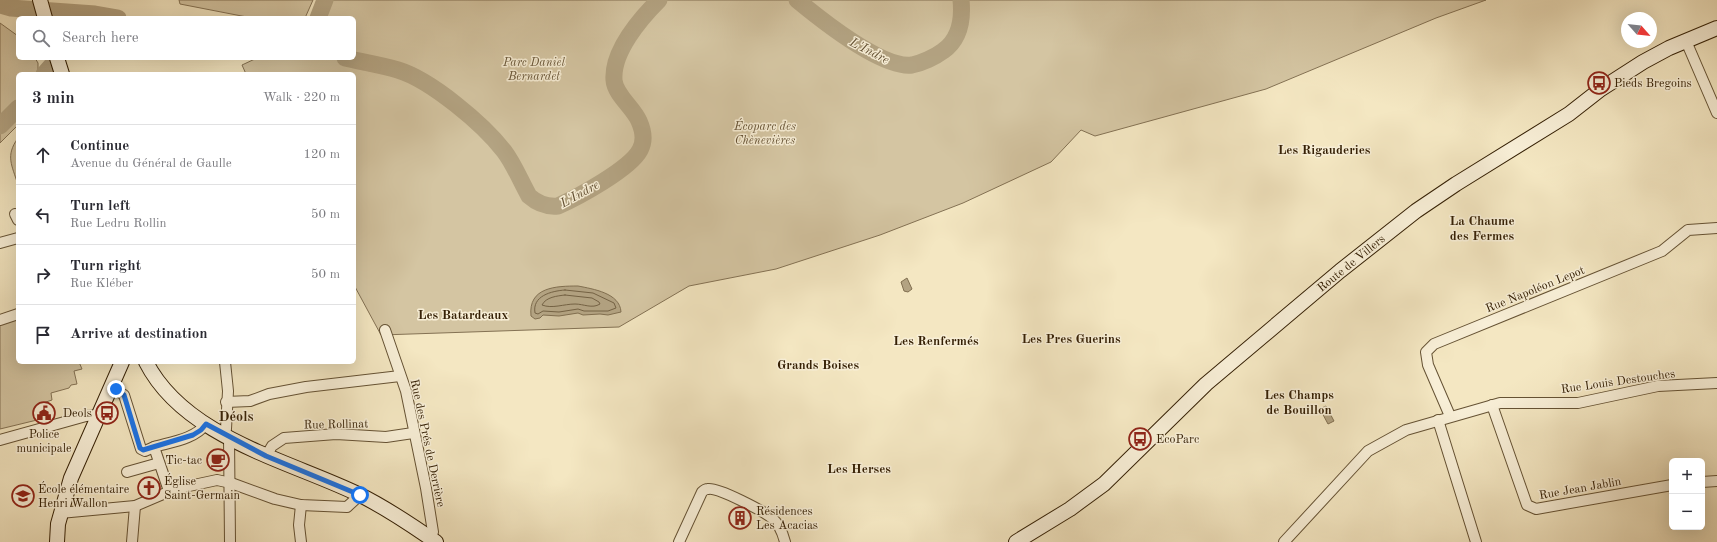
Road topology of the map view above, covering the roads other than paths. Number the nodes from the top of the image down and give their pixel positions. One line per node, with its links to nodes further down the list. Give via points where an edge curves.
1 (40, 0): 2 (main road)
2 (44, 16)
3 (1717, 28): 4 (main road, Route de Villers)
4 (1686, 41): 7 (street); 49 (main road, Route de Villers, via 1622,75 1569,114 1416,211 1340,271 1206,384 1104,484 1070,509)
5 (58, 60): 6 (main road)
6 (61, 72)
7 (1717, 113)
8 (1717, 228): 23 (street, Rue Napoléon Lepot, via 1688,230 1662,252 1434,344 1426,352 1428,365)
9 (16, 239): 10 (street)
10 (0, 244)
11 (16, 315): 12 (street)
12 (0, 320)
13 (385, 330): 17 (street, Rue des Prés de Derrière)
14 (121, 364): 19 (main road)
15 (147, 364): 25 (main road, via 168,395)
16 (225, 364): 20 (street, via 228,391)
17 (400, 376): 20 (street, via 306,387 269,394 250,401); 26 (street, Rue des Prés de Derrière, via 406,391)
18 (1717, 383): 21 (street, Rue Louis Destouches, via 1658,386 1578,403)
19 (111, 387): 22 (main road); 29 (street, via 124,395 141,449)
20 (226, 402): 27 (street)
21 (1492, 405): 23 (street, Rue Louis Destouches); 36 (street, Rue Jean Jablin, via 1527,505 1536,510)
22 (99, 415): 28 (street, via 86,416); 41 (main road, via 71,478)
23 (1450, 416): 24 (street, Rue Louis Destouches)
24 (1438, 420): 50 (street, Rue Louis Destouches, via 1406,430 1368,451); 51 (street)
25 (206, 424): 27 (main road); 29 (street, via 193,435)
26 (413, 433): 30 (street, Rue Rollinat, via 386,437 336,434 284,438 272,446); 42 (street, Rue des Prés de Derrière)
27 (226, 435): 30 (main road); 35 (street)
28 (0, 440)
29 (154, 447): 31 (street)
30 (266, 456): 38 (main road)
31 (159, 463): 32 (street); 37 (street)
32 (127, 472)
33 (1717, 481): 34 (street)
34 (1705, 482)
35 (231, 483): 37 (street, via 217,480); 39 (street, via 275,499); 45 (street)
36 (1669, 486)
37 (169, 491): 40 (street)
38 (360, 495): 39 (street, via 347,506); 42 (main road)
39 (301, 504): 46 (street)
40 (135, 506): 41 (street); 44 (street)
41 (60, 513): 43 (main road)
42 (433, 540)
43 (56, 541)
44 (132, 542)
45 (230, 542)
46 (301, 542)
47 (679, 542): 48 (street, via 702,492 713,489 737,498 773,519 783,533)
48 (785, 542)
49 (1016, 542)
50 (1284, 542)
51 (1476, 542)

